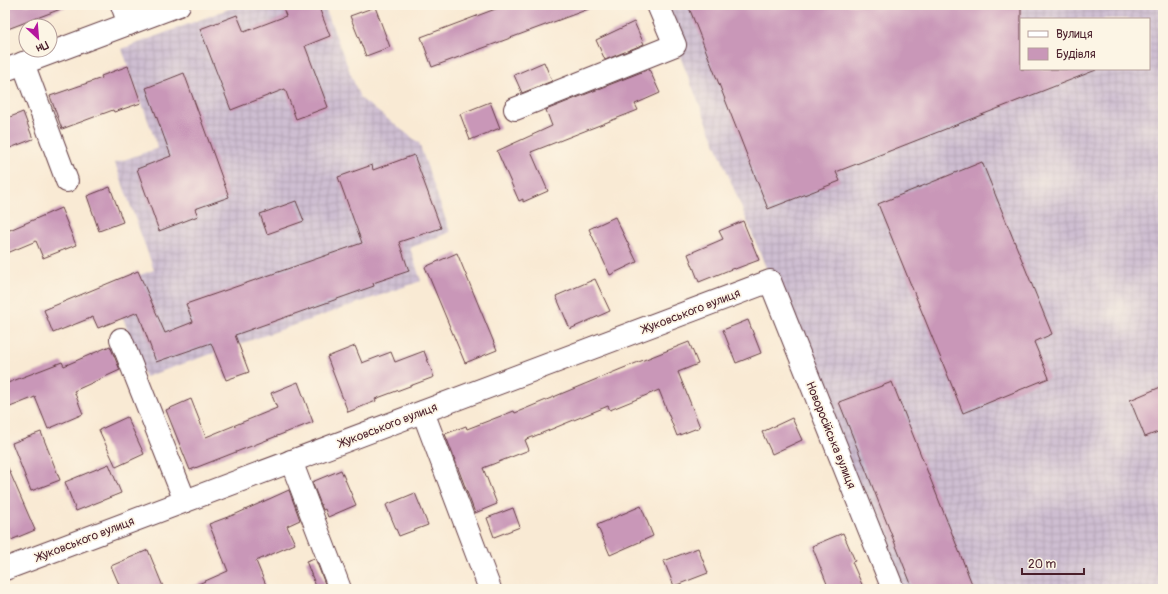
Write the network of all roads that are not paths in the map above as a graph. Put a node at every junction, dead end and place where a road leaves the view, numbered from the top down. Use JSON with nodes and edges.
{"nodes":[{"id":1,"x":179,"y":5,"type":"edge"},
{"id":2,"x":658,"y":5,"type":"edge"},
{"id":3,"x":125,"y":14,"type":"edge"},
{"id":4,"x":14,"y":66,"type":"edge"},
{"id":5,"x":515,"y":109,"type":"dead end"},
{"id":6,"x":67,"y":181,"type":"dead end"},
{"id":7,"x":770,"y":281,"type":"joint"},
{"id":8,"x":121,"y":339,"type":"dead end"},
{"id":9,"x":423,"y":412,"type":"junction"},
{"id":10,"x":291,"y":461,"type":"junction"},
{"id":11,"x":185,"y":501,"type":"junction"},
{"id":12,"x":5,"y":569,"type":"edge"},
{"id":13,"x":340,"y":589,"type":"edge"},
{"id":14,"x":490,"y":589,"type":"edge"},
{"id":15,"x":893,"y":589,"type":"edge"}],
"edges":[{"from":1,"to":3,"type":"street"},
{"from":2,"to":5,"type":"street"},
{"from":3,"to":4,"type":"street"},
{"from":4,"to":6,"type":"street"},
{"from":7,"to":9,"type":"street","name":"Жуковського вулиця"},
{"from":7,"to":15,"type":"street","name":"Новоросійська вулиця"},
{"from":8,"to":11,"type":"street"},
{"from":9,"to":10,"type":"street","name":"Жуковського вулиця"},
{"from":9,"to":14,"type":"street"},
{"from":10,"to":11,"type":"street","name":"Жуковського вулиця"},
{"from":10,"to":13,"type":"street"},
{"from":11,"to":12,"type":"street","name":"Жуковського вулиця"}]}
